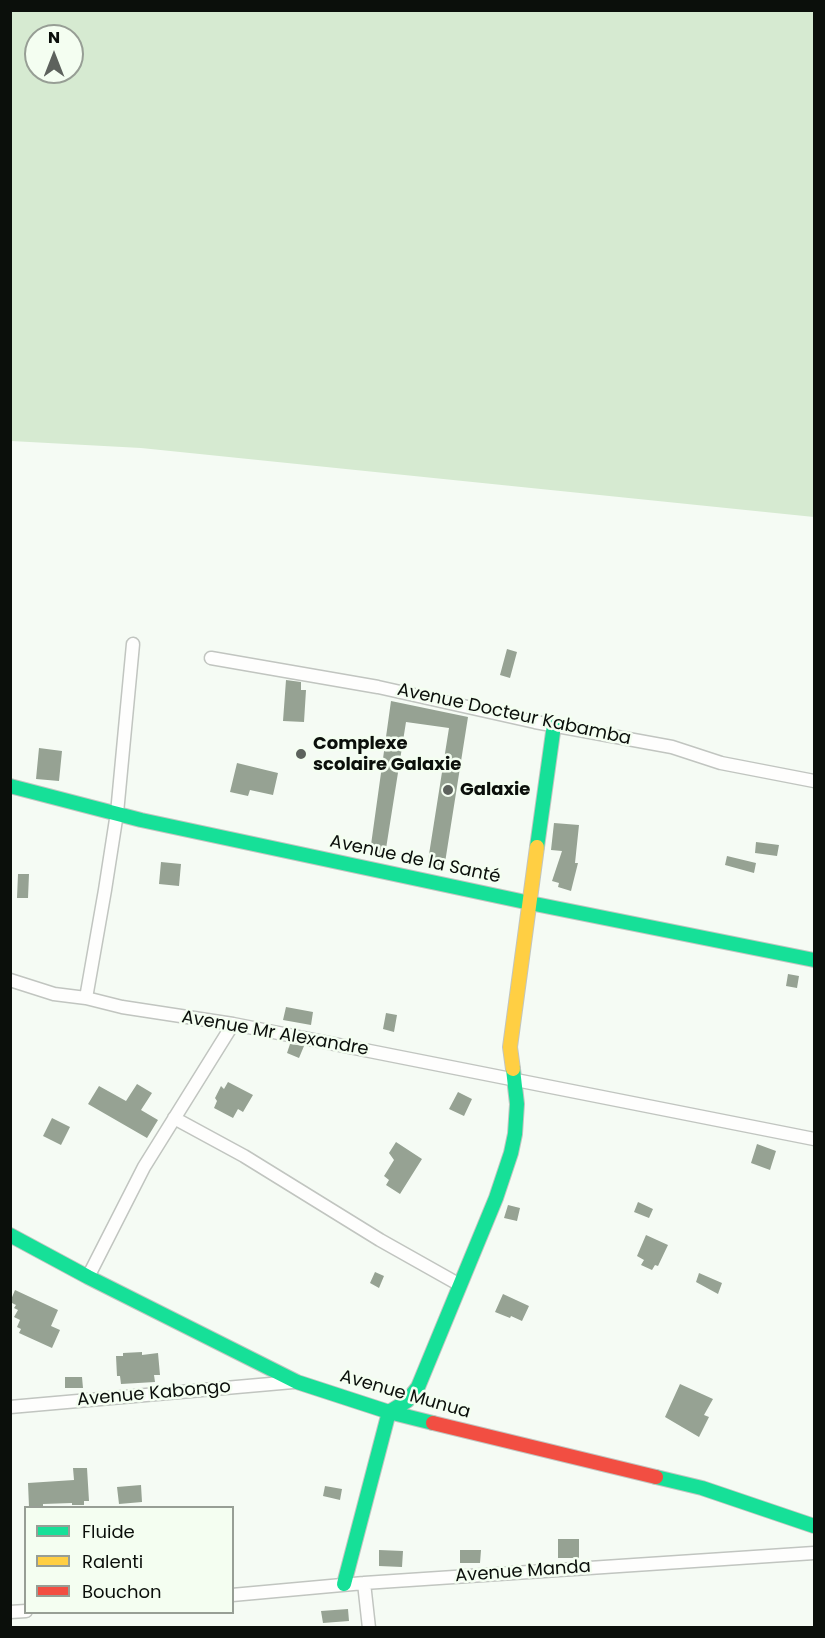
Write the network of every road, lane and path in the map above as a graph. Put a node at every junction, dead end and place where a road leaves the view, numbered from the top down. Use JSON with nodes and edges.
{"nodes":[{"id":1,"x":133,"y":644,"type":"dead end"},
{"id":2,"x":211,"y":658,"type":"dead end"},
{"id":3,"x":554,"y":725,"type":"junction"},
{"id":4,"x":814,"y":781,"type":"edge"},
{"id":5,"x":10,"y":786,"type":"edge"},
{"id":6,"x":117,"y":813,"type":"junction"},
{"id":7,"x":530,"y":903,"type":"junction"},
{"id":8,"x":814,"y":960,"type":"edge"},
{"id":9,"x":10,"y":980,"type":"edge"},
{"id":10,"x":86,"y":998,"type":"junction"},
{"id":11,"x":233,"y":1024,"type":"junction"},
{"id":12,"x":515,"y":1079,"type":"junction"},
{"id":13,"x":174,"y":1118,"type":"junction"},
{"id":14,"x":814,"y":1139,"type":"edge"},
{"id":15,"x":10,"y":1235,"type":"edge"},
{"id":16,"x":88,"y":1277,"type":"junction"},
{"id":17,"x":460,"y":1285,"type":"junction"},
{"id":18,"x":297,"y":1382,"type":"junction"},
{"id":19,"x":10,"y":1407,"type":"edge"},
{"id":20,"x":389,"y":1412,"type":"junction"},
{"id":21,"x":814,"y":1526,"type":"edge"},
{"id":22,"x":814,"y":1553,"type":"edge"},
{"id":23,"x":364,"y":1583,"type":"junction"},
{"id":24,"x":344,"y":1584,"type":"junction"},
{"id":25,"x":234,"y":1595,"type":"edge"},
{"id":26,"x":369,"y":1628,"type":"edge"}],
"edges":[{"from":1,"to":6,"type":"street"},
{"from":2,"to":3,"type":"street","name":"Avenue Docteur Kabamba"},
{"from":3,"to":4,"type":"street","name":"Avenue Docteur Kabamba"},
{"from":3,"to":7,"type":"street"},
{"from":5,"to":6,"type":"street","name":"Avenue de la Santé"},
{"from":6,"to":7,"type":"street","name":"Avenue de la Santé"},
{"from":6,"to":10,"type":"street"},
{"from":7,"to":8,"type":"street","name":"Avenue de la Santé"},
{"from":7,"to":12,"type":"street"},
{"from":9,"to":10,"type":"street","name":"Avenue Mr Alexandre"},
{"from":10,"to":11,"type":"street","name":"Avenue Mr Alexandre"},
{"from":11,"to":12,"type":"street","name":"Avenue Mr Alexandre"},
{"from":11,"to":13,"type":"street"},
{"from":12,"to":14,"type":"street","name":"Avenue Mr Alexandre"},
{"from":12,"to":17,"type":"street"},
{"from":13,"to":16,"type":"street"},
{"from":13,"to":17,"type":"street"},
{"from":15,"to":16,"type":"street","name":"Avenue Munua"},
{"from":16,"to":18,"type":"street","name":"Avenue Munua"},
{"from":17,"to":20,"type":"street"},
{"from":18,"to":19,"type":"street","name":"Avenue Kabongo"},
{"from":18,"to":20,"type":"street","name":"Avenue Munua"},
{"from":20,"to":21,"type":"street","name":"Avenue Munua"},
{"from":20,"to":24,"type":"street"},
{"from":22,"to":23,"type":"street","name":"Avenue Manda"},
{"from":23,"to":24,"type":"street","name":"Avenue Manda"},
{"from":23,"to":26,"type":"street"},
{"from":24,"to":25,"type":"street","name":"Avenue Manda"}]}
